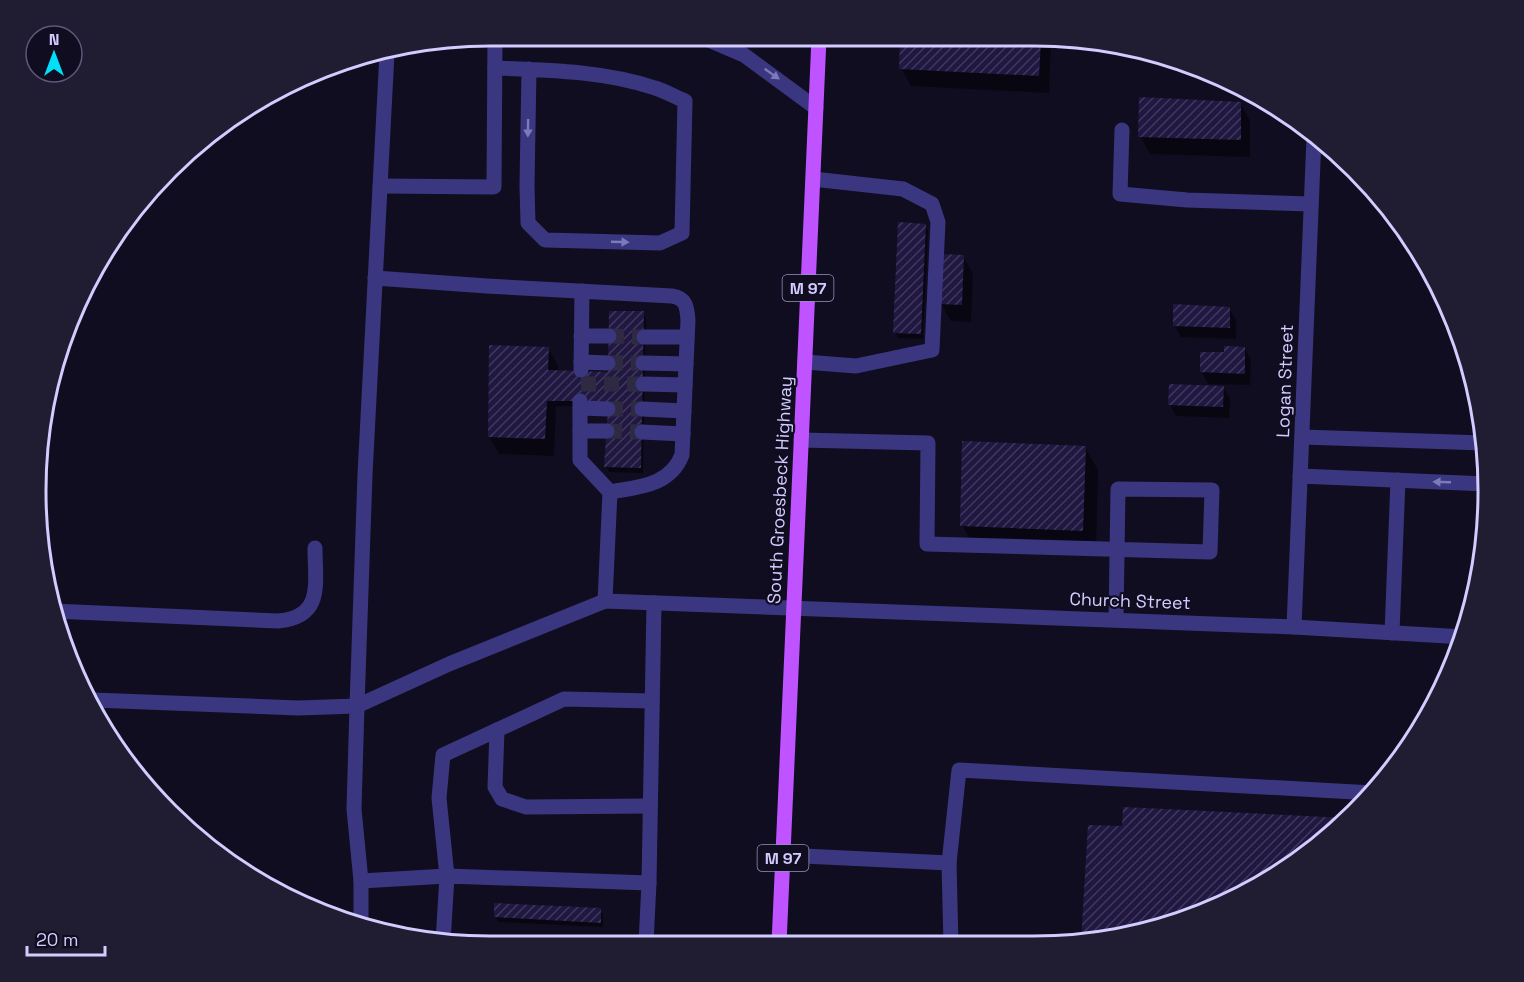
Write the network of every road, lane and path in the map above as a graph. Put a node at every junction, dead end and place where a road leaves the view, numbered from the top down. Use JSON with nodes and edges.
{"nodes":[{"id":1,"x":495,"y":46,"type":"edge"},
{"id":2,"x":723,"y":46,"type":"edge"},
{"id":3,"x":819,"y":46,"type":"edge"},
{"id":4,"x":387,"y":59,"type":"edge"},
{"id":5,"x":495,"y":68,"type":"junction"},
{"id":6,"x":529,"y":69,"type":"junction"},
{"id":7,"x":816,"y":108,"type":"junction"},
{"id":8,"x":1122,"y":130,"type":"dead end"},
{"id":9,"x":1314,"y":146,"type":"edge"},
{"id":10,"x":813,"y":179,"type":"junction"},
{"id":11,"x":380,"y":186,"type":"junction"},
{"id":12,"x":1311,"y":204,"type":"junction"},
{"id":13,"x":375,"y":278,"type":"junction"},
{"id":14,"x":582,"y":291,"type":"junction"},
{"id":15,"x":581,"y":336,"type":"junction"},
{"id":16,"x":609,"y":336,"type":"tunnel mouth"},
{"id":17,"x":644,"y":337,"type":"tunnel mouth"},
{"id":18,"x":687,"y":337,"type":"junction"},
{"id":19,"x":805,"y":362,"type":"junction"},
{"id":20,"x":608,"y":363,"type":"tunnel mouth"},
{"id":21,"x":644,"y":363,"type":"tunnel mouth"},
{"id":22,"x":686,"y":364,"type":"junction"},
{"id":23,"x":643,"y":384,"type":"tunnel mouth"},
{"id":24,"x":685,"y":385,"type":"junction"},
{"id":25,"x":608,"y":409,"type":"tunnel mouth"},
{"id":26,"x":642,"y":409,"type":"tunnel mouth"},
{"id":27,"x":684,"y":411,"type":"junction"},
{"id":28,"x":580,"y":431,"type":"junction"},
{"id":29,"x":607,"y":431,"type":"tunnel mouth"},
{"id":30,"x":642,"y":432,"type":"tunnel mouth"},
{"id":31,"x":683,"y":434,"type":"junction"},
{"id":32,"x":1302,"y":437,"type":"junction"},
{"id":33,"x":801,"y":440,"type":"junction"},
{"id":34,"x":1475,"y":443,"type":"edge"},
{"id":35,"x":1300,"y":476,"type":"junction"},
{"id":36,"x":1398,"y":480,"type":"junction"},
{"id":37,"x":1478,"y":484,"type":"edge"},
{"id":38,"x":610,"y":492,"type":"junction"},
{"id":39,"x":315,"y":548,"type":"dead end"},
{"id":40,"x":1116,"y":550,"type":"junction"},
{"id":41,"x":605,"y":601,"type":"junction"},
{"id":42,"x":654,"y":603,"type":"junction"},
{"id":43,"x":794,"y":609,"type":"junction"},
{"id":44,"x":64,"y":612,"type":"edge"},
{"id":45,"x":1116,"y":620,"type":"junction"},
{"id":46,"x":1294,"y":627,"type":"junction"},
{"id":47,"x":1392,"y":633,"type":"junction"},
{"id":48,"x":1453,"y":636,"type":"edge"},
{"id":49,"x":99,"y":700,"type":"edge"},
{"id":50,"x":652,"y":701,"type":"junction"},
{"id":51,"x":357,"y":706,"type":"junction"},
{"id":52,"x":497,"y":730,"type":"junction"},
{"id":53,"x":1359,"y":792,"type":"edge"},
{"id":54,"x":650,"y":807,"type":"junction"},
{"id":55,"x":783,"y":855,"type":"junction"},
{"id":56,"x":950,"y":863,"type":"junction"},
{"id":57,"x":447,"y":876,"type":"junction"},
{"id":58,"x":361,"y":881,"type":"junction"},
{"id":59,"x":649,"y":883,"type":"junction"},
{"id":60,"x":361,"y":916,"type":"edge"},
{"id":61,"x":444,"y":933,"type":"edge"},
{"id":62,"x":646,"y":936,"type":"edge"},
{"id":63,"x":779,"y":936,"type":"edge"},
{"id":64,"x":951,"y":936,"type":"edge"}],
"edges":[{"from":1,"to":5,"type":"street"},
{"from":2,"to":7,"type":"street","one_way":true},
{"from":3,"to":7,"type":"main road","name":"South Groesbeck Highway","number":"M 97"},
{"from":4,"to":11,"type":"street"},
{"from":5,"to":6,"type":"street"},
{"from":5,"to":11,"type":"street"},
{"from":6,"to":6,"type":"street","one_way":true},
{"from":7,"to":10,"type":"main road","name":"South Groesbeck Highway","number":"M 97"},
{"from":8,"to":12,"type":"street"},
{"from":9,"to":12,"type":"street","name":"Logan Street"},
{"from":10,"to":19,"type":"main road","name":"South Groesbeck Highway","number":"M 97"},
{"from":10,"to":19,"type":"street"},
{"from":11,"to":13,"type":"street"},
{"from":12,"to":32,"type":"street","name":"Logan Street"},
{"from":13,"to":14,"type":"street"},
{"from":13,"to":51,"type":"street"},
{"from":14,"to":15,"type":"street"},
{"from":14,"to":18,"type":"street"},
{"from":15,"to":16,"type":"street"},
{"from":15,"to":20,"type":"street"},
{"from":17,"to":18,"type":"street"},
{"from":18,"to":22,"type":"street"},
{"from":19,"to":33,"type":"main road","name":"South Groesbeck Highway","number":"M 97"},
{"from":21,"to":22,"type":"street"},
{"from":22,"to":24,"type":"street"},
{"from":23,"to":24,"type":"street"},
{"from":24,"to":27,"type":"street"},
{"from":25,"to":28,"type":"street"},
{"from":26,"to":27,"type":"street"},
{"from":27,"to":31,"type":"street"},
{"from":28,"to":29,"type":"street"},
{"from":28,"to":38,"type":"street"},
{"from":30,"to":31,"type":"street"},
{"from":31,"to":38,"type":"street"},
{"from":32,"to":34,"type":"street"},
{"from":32,"to":35,"type":"street","name":"Logan Street"},
{"from":33,"to":40,"type":"street"},
{"from":33,"to":43,"type":"main road","name":"South Groesbeck Highway","number":"M 97"},
{"from":35,"to":36,"type":"street"},
{"from":35,"to":46,"type":"street","name":"Logan Street"},
{"from":37,"to":36,"type":"street","one_way":true},
{"from":36,"to":47,"type":"street"},
{"from":38,"to":41,"type":"street"},
{"from":39,"to":44,"type":"street"},
{"from":40,"to":40,"type":"street"},
{"from":40,"to":45,"type":"street"},
{"from":41,"to":42,"type":"street","name":"Church Street"},
{"from":41,"to":51,"type":"street"},
{"from":42,"to":43,"type":"street","name":"Church Street"},
{"from":42,"to":50,"type":"street"},
{"from":43,"to":45,"type":"street","name":"Church Street"},
{"from":43,"to":55,"type":"main road","name":"South Groesbeck Highway","number":"M 97"},
{"from":45,"to":46,"type":"street","name":"Church Street"},
{"from":46,"to":47,"type":"street","name":"Church Street"},
{"from":47,"to":48,"type":"street","name":"Church Street"},
{"from":49,"to":51,"type":"street"},
{"from":50,"to":52,"type":"street"},
{"from":50,"to":54,"type":"street"},
{"from":51,"to":58,"type":"street"},
{"from":52,"to":54,"type":"street"},
{"from":52,"to":57,"type":"street"},
{"from":53,"to":56,"type":"street"},
{"from":54,"to":59,"type":"street"},
{"from":55,"to":56,"type":"street"},
{"from":55,"to":63,"type":"main road","name":"South Groesbeck Highway","number":"M 97"},
{"from":56,"to":64,"type":"street"},
{"from":57,"to":58,"type":"street"},
{"from":57,"to":59,"type":"street"},
{"from":57,"to":61,"type":"street"},
{"from":58,"to":60,"type":"street"},
{"from":59,"to":62,"type":"street"}]}
